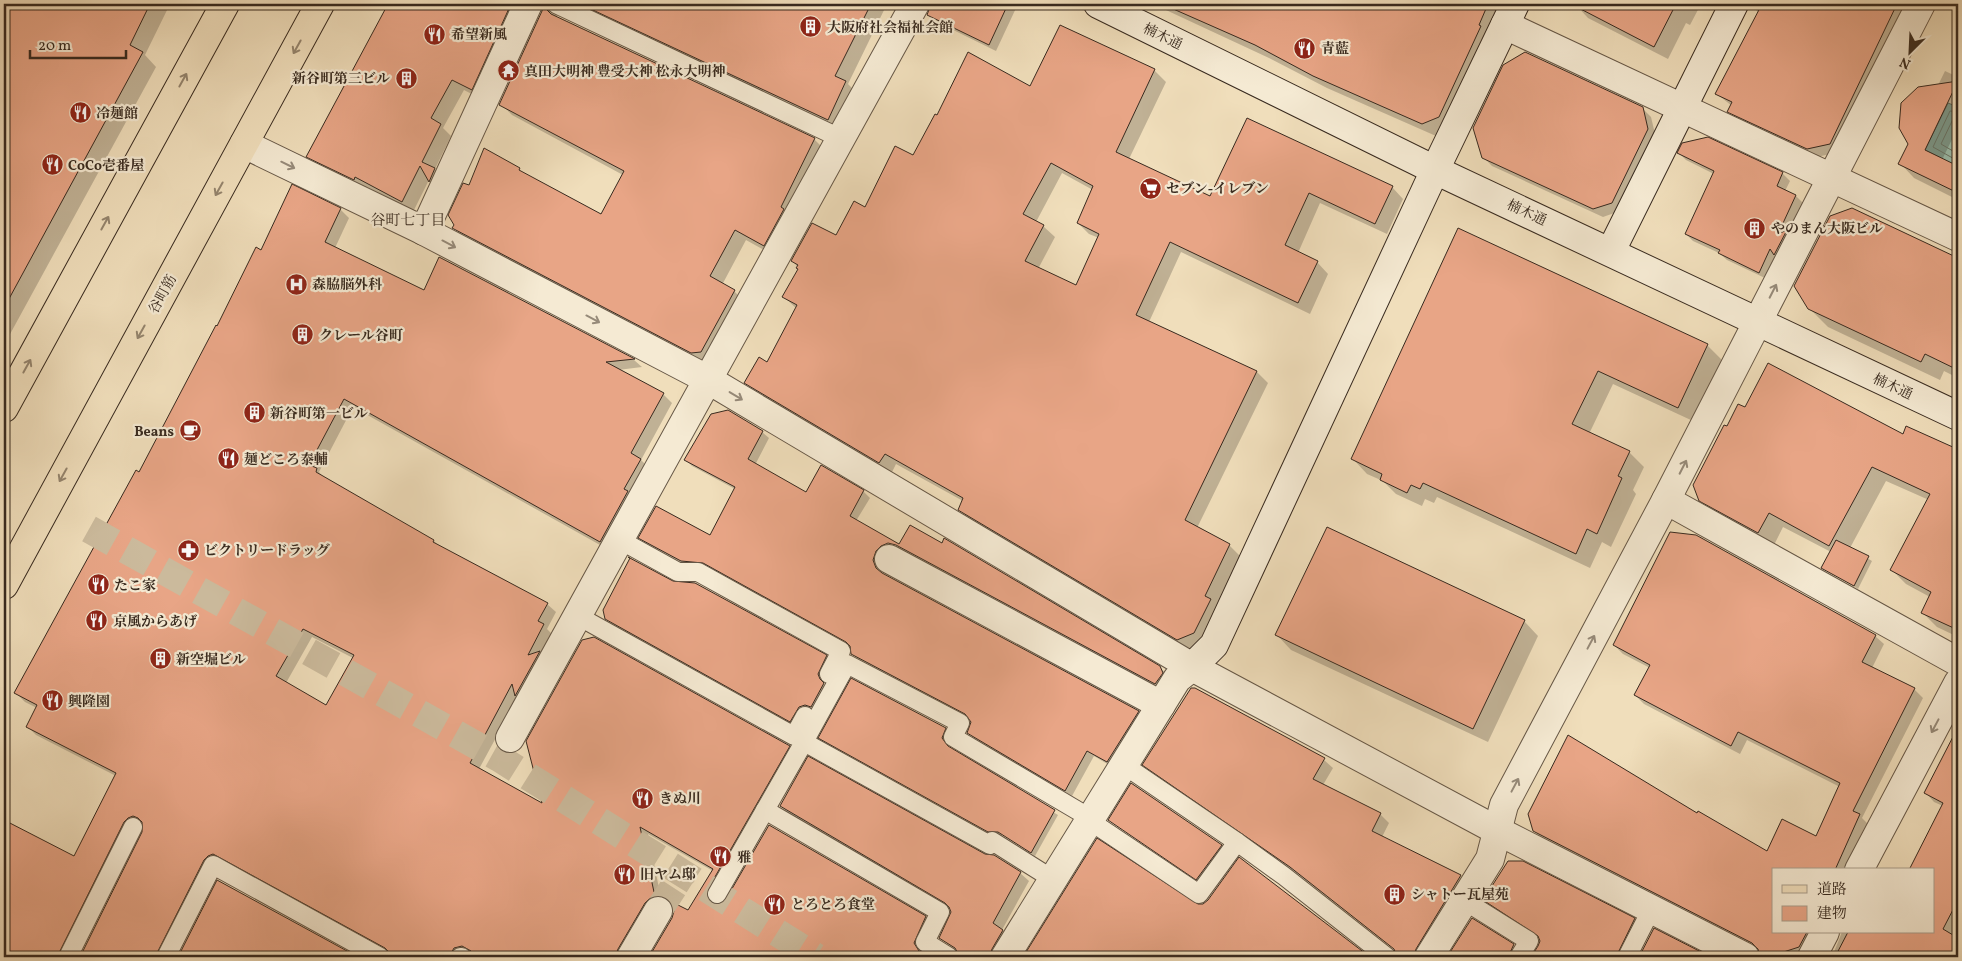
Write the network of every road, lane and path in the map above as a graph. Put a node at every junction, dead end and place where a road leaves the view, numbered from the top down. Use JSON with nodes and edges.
{"nodes":[{"id":1,"x":225,"y":4,"type":"edge"},
{"id":2,"x":320,"y":4,"type":"edge"},
{"id":3,"x":528,"y":4,"type":"edge"},
{"id":4,"x":556,"y":4,"type":"edge"},
{"id":5,"x":915,"y":4,"type":"edge"},
{"id":6,"x":1098,"y":4,"type":"edge"},
{"id":7,"x":1734,"y":4,"type":"edge"},
{"id":8,"x":1921,"y":4,"type":"edge"},
{"id":9,"x":1510,"y":14,"type":"edge"},
{"id":10,"x":1681,"y":108,"type":"junction"},
{"id":11,"x":840,"y":138,"type":"junction"},
{"id":12,"x":244,"y":144,"type":"junction"},
{"id":13,"x":1435,"y":170,"type":"junction"},
{"id":14,"x":1831,"y":178,"type":"junction"},
{"id":15,"x":424,"y":231,"type":"junction"},
{"id":16,"x":1958,"y":238,"type":"edge"},
{"id":17,"x":1611,"y":252,"type":"junction"},
{"id":18,"x":1758,"y":321,"type":"junction"},
{"id":19,"x":707,"y":379,"type":"junction"},
{"id":20,"x":4,"y":408,"type":"edge"},
{"id":21,"x":1958,"y":416,"type":"edge"},
{"id":22,"x":1666,"y":500,"type":"junction"},
{"id":23,"x":620,"y":540,"type":"junction"},
{"id":24,"x":889,"y":559,"type":"dead end"},
{"id":25,"x":4,"y":585,"type":"edge"},
{"id":26,"x":578,"y":616,"type":"junction"},
{"id":27,"x":1958,"y":662,"type":"edge"},
{"id":28,"x":1192,"y":667,"type":"junction"},
{"id":29,"x":1958,"y":683,"type":"edge"},
{"id":30,"x":1161,"y":705,"type":"junction"},
{"id":31,"x":510,"y":738,"type":"dead end"},
{"id":32,"x":804,"y":742,"type":"junction"},
{"id":33,"x":1124,"y":765,"type":"junction"},
{"id":34,"x":765,"y":810,"type":"junction"},
{"id":35,"x":1090,"y":821,"type":"junction"},
{"id":36,"x":133,"y":827,"type":"dead end"},
{"id":37,"x":1498,"y":831,"type":"junction"},
{"id":38,"x":1237,"y":842,"type":"junction"},
{"id":39,"x":1860,"y":868,"type":"edge"},
{"id":40,"x":1054,"y":880,"type":"junction"},
{"id":41,"x":717,"y":894,"type":"dead end"},
{"id":42,"x":1465,"y":901,"type":"junction"},
{"id":43,"x":1651,"y":910,"type":"junction"},
{"id":44,"x":658,"y":911,"type":"tunnel mouth"},
{"id":45,"x":1824,"y":934,"type":"edge"},
{"id":46,"x":68,"y":957,"type":"edge"},
{"id":47,"x":166,"y":957,"type":"edge"},
{"id":48,"x":380,"y":957,"type":"edge"},
{"id":49,"x":631,"y":957,"type":"edge"},
{"id":50,"x":949,"y":957,"type":"edge"},
{"id":51,"x":1005,"y":957,"type":"edge"},
{"id":52,"x":1387,"y":957,"type":"edge"},
{"id":53,"x":1429,"y":957,"type":"edge"},
{"id":54,"x":1519,"y":957,"type":"edge"},
{"id":55,"x":1627,"y":957,"type":"edge"},
{"id":56,"x":1745,"y":957,"type":"edge"},
{"id":57,"x":1812,"y":957,"type":"edge"}],
"edges":[{"from":20,"to":1,"type":"main road","one_way":true},
{"from":2,"to":12,"type":"main road","name":"谷町筋","one_way":true},
{"from":3,"to":15,"type":"street"},
{"from":4,"to":11,"type":"lane"},
{"from":5,"to":11,"type":"street"},
{"from":6,"to":13,"type":"street","name":"楠木通"},
{"from":7,"to":10,"type":"street"},
{"from":8,"to":14,"type":"street"},
{"from":9,"to":10,"type":"street"},
{"from":9,"to":13,"type":"street"},
{"from":10,"to":14,"type":"street"},
{"from":10,"to":17,"type":"street"},
{"from":11,"to":19,"type":"street"},
{"from":12,"to":15,"type":"street","one_way":true},
{"from":12,"to":25,"type":"main road","name":"谷町筋","one_way":true},
{"from":13,"to":17,"type":"street","name":"楠木通"},
{"from":13,"to":28,"type":"street"},
{"from":14,"to":16,"type":"street"},
{"from":18,"to":14,"type":"street","one_way":true},
{"from":15,"to":19,"type":"street","one_way":true},
{"from":17,"to":18,"type":"street","name":"楠木通"},
{"from":18,"to":21,"type":"street","name":"楠木通"},
{"from":22,"to":18,"type":"street","one_way":true},
{"from":19,"to":23,"type":"street"},
{"from":19,"to":28,"type":"street","one_way":true},
{"from":22,"to":27,"type":"street"},
{"from":37,"to":22,"type":"street","one_way":true},
{"from":23,"to":26,"type":"street"},
{"from":23,"to":26,"type":"lane"},
{"from":24,"to":30,"type":"street"},
{"from":26,"to":31,"type":"street"},
{"from":28,"to":30,"type":"street"},
{"from":28,"to":37,"type":"street"},
{"from":29,"to":39,"type":"street","one_way":true},
{"from":30,"to":33,"type":"street"},
{"from":32,"to":34,"type":"lane"},
{"from":32,"to":35,"type":"lane"},
{"from":32,"to":40,"type":"lane"},
{"from":33,"to":35,"type":"street"},
{"from":33,"to":38,"type":"lane"},
{"from":34,"to":41,"type":"lane"},
{"from":34,"to":50,"type":"lane"},
{"from":35,"to":38,"type":"lane"},
{"from":35,"to":40,"type":"street"},
{"from":36,"to":46,"type":"lane"},
{"from":37,"to":42,"type":"street"},
{"from":37,"to":43,"type":"street"},
{"from":38,"to":52,"type":"lane"},
{"from":40,"to":51,"type":"street"},
{"from":42,"to":53,"type":"street"},
{"from":42,"to":54,"type":"lane"},
{"from":43,"to":55,"type":"lane"},
{"from":43,"to":56,"type":"street"},
{"from":44,"to":49,"type":"street"},
{"from":45,"to":57,"type":"street"},
{"from":47,"to":48,"type":"lane"}]}
